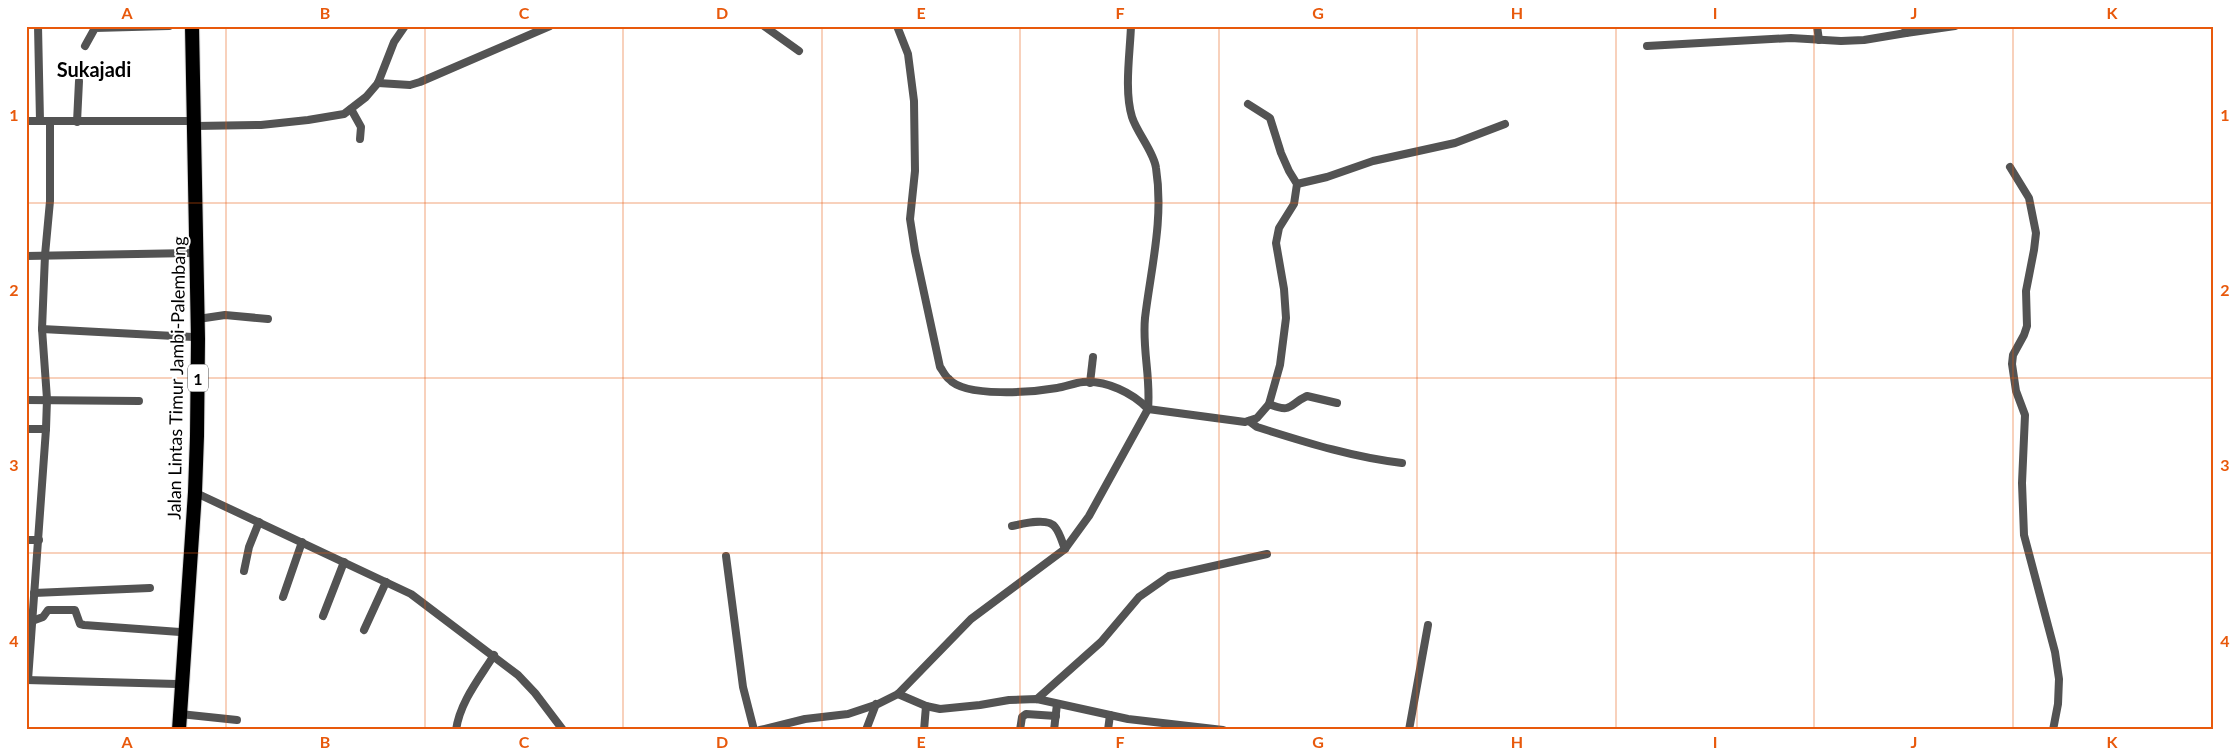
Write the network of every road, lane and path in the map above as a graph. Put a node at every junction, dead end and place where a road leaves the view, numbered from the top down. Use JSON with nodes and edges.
{"nodes":[{"id":1,"x":38,"y":26,"type":"edge"},
{"id":2,"x":169,"y":26,"type":"edge"},
{"id":3,"x":186,"y":26,"type":"edge"},
{"id":4,"x":192,"y":26,"type":"edge"},
{"id":5,"x":405,"y":26,"type":"edge"},
{"id":6,"x":550,"y":26,"type":"edge"},
{"id":7,"x":764,"y":26,"type":"edge"},
{"id":8,"x":897,"y":26,"type":"edge"},
{"id":9,"x":1131,"y":26,"type":"edge"},
{"id":10,"x":1818,"y":26,"type":"edge"},
{"id":11,"x":1955,"y":26,"type":"edge"},
{"id":12,"x":1905,"y":29,"type":"edge"},
{"id":13,"x":1819,"y":40,"type":"junction"},
{"id":14,"x":85,"y":46,"type":"dead end"},
{"id":15,"x":1647,"y":46,"type":"dead end"},
{"id":16,"x":799,"y":51,"type":"dead end"},
{"id":17,"x":79,"y":81,"type":"dead end"},
{"id":18,"x":381,"y":84,"type":"junction"},
{"id":19,"x":1248,"y":104,"type":"dead end"},
{"id":20,"x":351,"y":109,"type":"junction"},
{"id":21,"x":26,"y":121,"type":"edge"},
{"id":22,"x":40,"y":121,"type":"junction"},
{"id":23,"x":50,"y":122,"type":"junction"},
{"id":24,"x":77,"y":122,"type":"junction"},
{"id":25,"x":193,"y":123,"type":"junction"},
{"id":26,"x":1505,"y":124,"type":"dead end"},
{"id":27,"x":360,"y":139,"type":"dead end"},
{"id":28,"x":2010,"y":167,"type":"dead end"},
{"id":29,"x":1297,"y":184,"type":"junction"},
{"id":30,"x":192,"y":253,"type":"junction"},
{"id":31,"x":45,"y":255,"type":"junction"},
{"id":32,"x":26,"y":256,"type":"edge"},
{"id":33,"x":268,"y":318,"type":"dead end"},
{"id":34,"x":198,"y":319,"type":"junction"},
{"id":35,"x":42,"y":329,"type":"junction"},
{"id":36,"x":193,"y":337,"type":"junction"},
{"id":37,"x":1093,"y":357,"type":"dead end"},
{"id":38,"x":1090,"y":383,"type":"junction"},
{"id":39,"x":47,"y":399,"type":"junction"},
{"id":40,"x":26,"y":400,"type":"edge"},
{"id":41,"x":139,"y":402,"type":"dead end"},
{"id":42,"x":1337,"y":403,"type":"dead end"},
{"id":43,"x":1269,"y":404,"type":"junction"},
{"id":44,"x":1148,"y":409,"type":"junction"},
{"id":45,"x":1249,"y":421,"type":"junction"},
{"id":46,"x":26,"y":429,"type":"edge"},
{"id":47,"x":46,"y":430,"type":"junction"},
{"id":48,"x":1402,"y":463,"type":"dead end"},
{"id":49,"x":193,"y":491,"type":"junction"},
{"id":50,"x":260,"y":522,"type":"junction"},
{"id":51,"x":1012,"y":526,"type":"dead end"},
{"id":52,"x":26,"y":540,"type":"edge"},
{"id":53,"x":39,"y":540,"type":"junction"},
{"id":54,"x":302,"y":542,"type":"junction"},
{"id":55,"x":1065,"y":548,"type":"junction"},
{"id":56,"x":1267,"y":554,"type":"dead end"},
{"id":57,"x":726,"y":556,"type":"dead end"},
{"id":58,"x":344,"y":562,"type":"junction"},
{"id":59,"x":244,"y":571,"type":"dead end"},
{"id":60,"x":386,"y":582,"type":"junction"},
{"id":61,"x":150,"y":588,"type":"dead end"},
{"id":62,"x":34,"y":593,"type":"junction"},
{"id":63,"x":283,"y":597,"type":"dead end"},
{"id":64,"x":323,"y":616,"type":"dead end"},
{"id":65,"x":32,"y":621,"type":"junction"},
{"id":66,"x":1428,"y":625,"type":"dead end"},
{"id":67,"x":364,"y":630,"type":"dead end"},
{"id":68,"x":180,"y":632,"type":"junction"},
{"id":69,"x":494,"y":655,"type":"junction"},
{"id":70,"x":27,"y":680,"type":"edge"},
{"id":71,"x":177,"y":684,"type":"junction"},
{"id":72,"x":898,"y":694,"type":"junction"},
{"id":73,"x":1037,"y":699,"type":"junction"},
{"id":74,"x":876,"y":704,"type":"junction"},
{"id":75,"x":1058,"y":704,"type":"junction"},
{"id":76,"x":926,"y":706,"type":"junction"},
{"id":77,"x":180,"y":714,"type":"junction"},
{"id":78,"x":1110,"y":715,"type":"junction"},
{"id":79,"x":1056,"y":716,"type":"junction"},
{"id":80,"x":237,"y":720,"type":"dead end"},
{"id":81,"x":1156,"y":726,"type":"edge"},
{"id":82,"x":1187,"y":728,"type":"edge"},
{"id":83,"x":174,"y":730,"type":"edge"},
{"id":84,"x":179,"y":730,"type":"edge"},
{"id":85,"x":456,"y":730,"type":"edge"},
{"id":86,"x":564,"y":730,"type":"edge"},
{"id":87,"x":754,"y":730,"type":"edge"},
{"id":88,"x":760,"y":730,"type":"edge"},
{"id":89,"x":866,"y":730,"type":"edge"},
{"id":90,"x":924,"y":730,"type":"edge"},
{"id":91,"x":1020,"y":730,"type":"edge"},
{"id":92,"x":1054,"y":730,"type":"edge"},
{"id":93,"x":1108,"y":730,"type":"edge"},
{"id":94,"x":1223,"y":730,"type":"edge"},
{"id":95,"x":1409,"y":730,"type":"edge"},
{"id":96,"x":2053,"y":730,"type":"edge"}],
"edges":[{"from":1,"to":22,"type":"street"},
{"from":2,"to":14,"type":"street"},
{"from":3,"to":25,"type":"highway","name":"Jalan Lintas Timur Jambi-Palembang","number":"1"},
{"from":4,"to":25,"type":"highway","name":"Jalan Lintas Timur Jambi-Palembang","number":"1"},
{"from":5,"to":18,"type":"street"},
{"from":6,"to":18,"type":"street"},
{"from":7,"to":16,"type":"street"},
{"from":8,"to":38,"type":"street"},
{"from":9,"to":44,"type":"street"},
{"from":10,"to":13,"type":"street"},
{"from":11,"to":12,"type":"street"},
{"from":12,"to":13,"type":"street"},
{"from":13,"to":15,"type":"street"},
{"from":17,"to":24,"type":"street"},
{"from":18,"to":20,"type":"street"},
{"from":19,"to":29,"type":"street"},
{"from":20,"to":25,"type":"street"},
{"from":20,"to":27,"type":"street"},
{"from":21,"to":22,"type":"street"},
{"from":22,"to":23,"type":"street"},
{"from":23,"to":24,"type":"street"},
{"from":23,"to":31,"type":"street"},
{"from":24,"to":25,"type":"street"},
{"from":25,"to":30,"type":"highway","name":"Jalan Lintas Timur Jambi-Palembang","number":"1"},
{"from":25,"to":34,"type":"highway","name":"Jalan Lintas Timur Jambi-Palembang","number":"1"},
{"from":26,"to":29,"type":"street"},
{"from":28,"to":96,"type":"street"},
{"from":29,"to":43,"type":"street"},
{"from":30,"to":31,"type":"street"},
{"from":30,"to":36,"type":"highway","name":"Jalan Lintas Timur Jambi-Palembang","number":"1"},
{"from":31,"to":32,"type":"street"},
{"from":31,"to":35,"type":"street"},
{"from":33,"to":34,"type":"street"},
{"from":34,"to":49,"type":"highway","name":"Jalan Lintas Timur Jambi-Palembang","number":"1"},
{"from":35,"to":36,"type":"street"},
{"from":35,"to":39,"type":"street"},
{"from":36,"to":49,"type":"highway","name":"Jalan Lintas Timur Jambi-Palembang","number":"1"},
{"from":37,"to":38,"type":"street"},
{"from":38,"to":44,"type":"street"},
{"from":39,"to":40,"type":"street"},
{"from":39,"to":41,"type":"street"},
{"from":39,"to":47,"type":"street"},
{"from":42,"to":43,"type":"street"},
{"from":43,"to":45,"type":"street"},
{"from":44,"to":45,"type":"street"},
{"from":44,"to":55,"type":"street"},
{"from":45,"to":48,"type":"street"},
{"from":46,"to":47,"type":"street"},
{"from":47,"to":53,"type":"street"},
{"from":49,"to":50,"type":"street"},
{"from":49,"to":68,"type":"highway","name":"Jalan Lintas Timur Jambi-Palembang","number":"1"},
{"from":49,"to":77,"type":"highway","name":"Jalan Lintas Timur Jambi-Palembang","number":"1"},
{"from":50,"to":54,"type":"street"},
{"from":50,"to":59,"type":"street"},
{"from":51,"to":55,"type":"street"},
{"from":52,"to":53,"type":"street"},
{"from":53,"to":62,"type":"street"},
{"from":54,"to":58,"type":"street"},
{"from":54,"to":63,"type":"street"},
{"from":55,"to":72,"type":"street"},
{"from":56,"to":73,"type":"street"},
{"from":57,"to":87,"type":"street"},
{"from":58,"to":60,"type":"street"},
{"from":58,"to":64,"type":"street"},
{"from":60,"to":67,"type":"street"},
{"from":60,"to":69,"type":"street"},
{"from":61,"to":62,"type":"street"},
{"from":62,"to":65,"type":"street"},
{"from":65,"to":68,"type":"street"},
{"from":65,"to":70,"type":"street"},
{"from":66,"to":95,"type":"street"},
{"from":68,"to":71,"type":"highway","name":"Jalan Lintas Timur Jambi-Palembang","number":"1"},
{"from":69,"to":85,"type":"street"},
{"from":69,"to":86,"type":"street"},
{"from":70,"to":71,"type":"street"},
{"from":71,"to":83,"type":"highway","name":"Jalan Lintas Timur Jambi-Palembang","number":"1"},
{"from":72,"to":74,"type":"street"},
{"from":72,"to":76,"type":"street"},
{"from":73,"to":75,"type":"street"},
{"from":73,"to":76,"type":"street"},
{"from":74,"to":88,"type":"street"},
{"from":74,"to":89,"type":"street"},
{"from":75,"to":78,"type":"street"},
{"from":75,"to":79,"type":"street"},
{"from":76,"to":90,"type":"street"},
{"from":77,"to":80,"type":"street"},
{"from":77,"to":84,"type":"highway","name":"Jalan Lintas Timur Jambi-Palembang","number":"1"},
{"from":78,"to":81,"type":"street"},
{"from":78,"to":93,"type":"street"},
{"from":79,"to":91,"type":"street"},
{"from":79,"to":92,"type":"street"},
{"from":81,"to":82,"type":"street"},
{"from":82,"to":94,"type":"street"}]}
